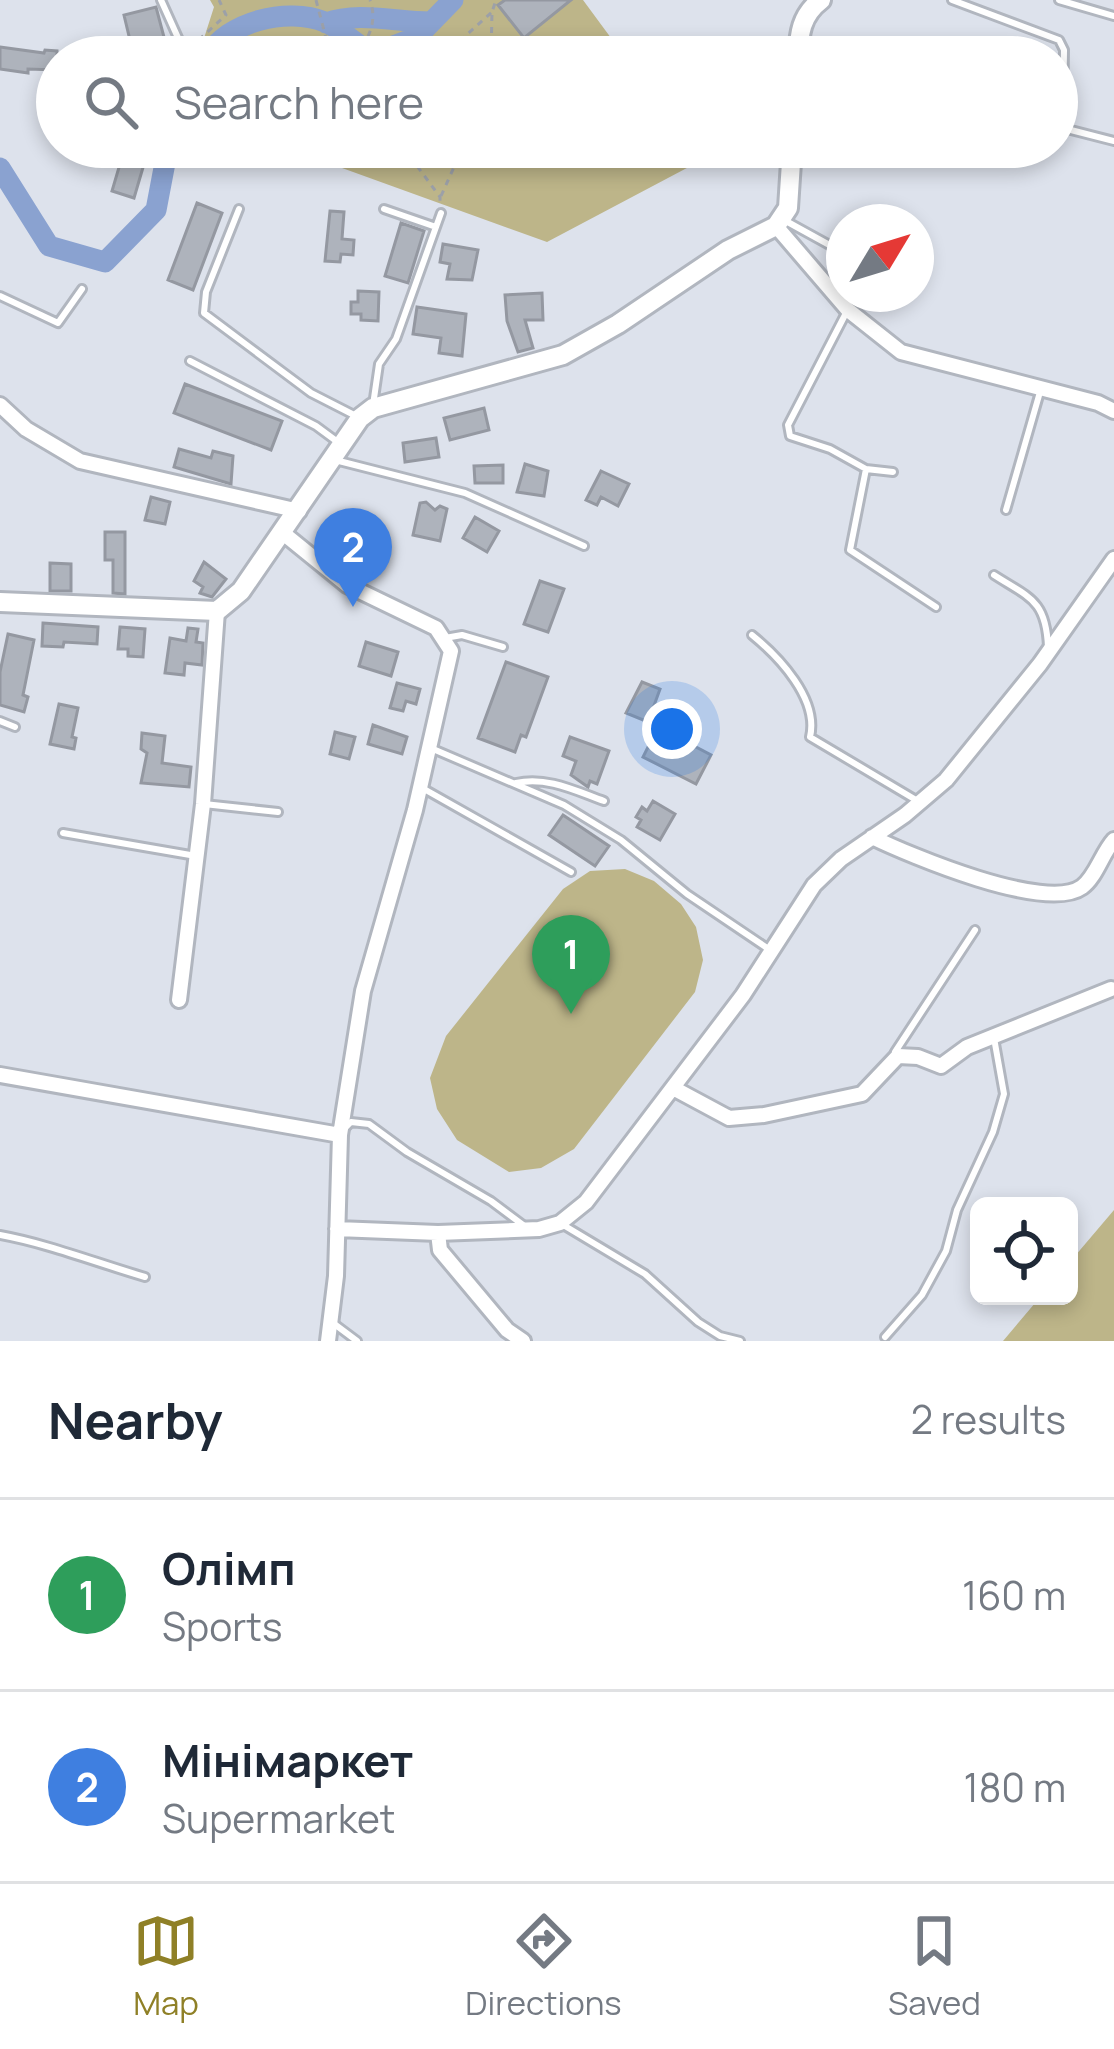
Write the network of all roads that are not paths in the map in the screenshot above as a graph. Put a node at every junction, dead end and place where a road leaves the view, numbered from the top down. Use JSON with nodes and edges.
{"nodes":[{"id":1,"x":161,"y":0,"type":"edge"},
{"id":2,"x":820,"y":0,"type":"edge"},
{"id":3,"x":952,"y":0,"type":"edge"},
{"id":4,"x":1059,"y":0,"type":"edge"},
{"id":5,"x":1114,"y":16,"type":"edge"},
{"id":6,"x":177,"y":36,"type":"edge"},
{"id":7,"x":799,"y":36,"type":"edge"},
{"id":8,"x":1048,"y":36,"type":"edge"},
{"id":9,"x":1078,"y":132,"type":"edge"},
{"id":10,"x":1114,"y":141,"type":"edge"},
{"id":11,"x":791,"y":168,"type":"edge"},
{"id":12,"x":239,"y":209,"type":"dead end"},
{"id":13,"x":384,"y":209,"type":"dead end"},
{"id":14,"x":441,"y":213,"type":"road end"},
{"id":15,"x":778,"y":222,"type":"junction"},
{"id":16,"x":436,"y":227,"type":"junction"},
{"id":17,"x":826,"y":245,"type":"edge"},
{"id":18,"x":826,"y":282,"type":"edge"},
{"id":19,"x":82,"y":289,"type":"dead end"},
{"id":20,"x":0,"y":296,"type":"edge"},
{"id":21,"x":847,"y":312,"type":"edge"},
{"id":22,"x":851,"y":312,"type":"edge"},
{"id":23,"x":190,"y":361,"type":"dead end"},
{"id":24,"x":1041,"y":389,"type":"junction"},
{"id":25,"x":0,"y":405,"type":"edge"},
{"id":26,"x":1114,"y":412,"type":"edge"},
{"id":27,"x":367,"y":413,"type":"junction"},
{"id":28,"x":336,"y":452,"type":"junction"},
{"id":29,"x":866,"y":469,"type":"junction"},
{"id":30,"x":893,"y":472,"type":"dead end"},
{"id":31,"x":1006,"y":510,"type":"dead end"},
{"id":32,"x":298,"y":511,"type":"junction"},
{"id":33,"x":283,"y":533,"type":"junction"},
{"id":34,"x":584,"y":546,"type":"dead end"},
{"id":35,"x":1114,"y":560,"type":"edge"},
{"id":36,"x":994,"y":575,"type":"dead end"},
{"id":37,"x":0,"y":602,"type":"edge"},
{"id":38,"x":935,"y":607,"type":"dead end"},
{"id":39,"x":218,"y":610,"type":"junction"},
{"id":40,"x":752,"y":634,"type":"dead end"},
{"id":41,"x":445,"y":638,"type":"junction"},
{"id":42,"x":503,"y":646,"type":"dead end"},
{"id":43,"x":1048,"y":652,"type":"junction"},
{"id":44,"x":0,"y":721,"type":"edge"},
{"id":45,"x":15,"y":727,"type":"dead end"},
{"id":46,"x":430,"y":747,"type":"junction"},
{"id":47,"x":516,"y":783,"type":"junction"},
{"id":48,"x":421,"y":787,"type":"junction"},
{"id":49,"x":604,"y":801,"type":"dead end"},
{"id":50,"x":920,"y":802,"type":"junction"},
{"id":51,"x":203,"y":804,"type":"junction"},
{"id":52,"x":278,"y":812,"type":"dead end"},
{"id":53,"x":63,"y":833,"type":"dead end"},
{"id":54,"x":872,"y":837,"type":"junction"},
{"id":55,"x":1114,"y":840,"type":"edge"},
{"id":56,"x":196,"y":856,"type":"junction"},
{"id":57,"x":571,"y":872,"type":"dead end"},
{"id":58,"x":975,"y":930,"type":"dead end"},
{"id":59,"x":770,"y":950,"type":"junction"},
{"id":60,"x":1111,"y":989,"type":"edge"},
{"id":61,"x":178,"y":1000,"type":"dead end"},
{"id":62,"x":994,"y":1038,"type":"junction"},
{"id":63,"x":892,"y":1061,"type":"junction"},
{"id":64,"x":0,"y":1076,"type":"edge"},
{"id":65,"x":674,"y":1089,"type":"junction"},
{"id":66,"x":340,"y":1135,"type":"junction"},
{"id":67,"x":560,"y":1223,"type":"junction"},
{"id":68,"x":529,"y":1228,"type":"junction"},
{"id":69,"x":337,"y":1229,"type":"junction"},
{"id":70,"x":438,"y":1233,"type":"junction"},
{"id":71,"x":0,"y":1235,"type":"edge"},
{"id":72,"x":145,"y":1277,"type":"dead end"},
{"id":73,"x":330,"y":1321,"type":"junction"},
{"id":74,"x":885,"y":1337,"type":"dead end"},
{"id":75,"x":328,"y":1341,"type":"edge"},
{"id":76,"x":357,"y":1341,"type":"edge"},
{"id":77,"x":523,"y":1341,"type":"edge"},
{"id":78,"x":740,"y":1341,"type":"edge"}],
"edges":[{"from":1,"to":6,"type":"lane"},
{"from":2,"to":7,"type":"street"},
{"from":3,"to":8,"type":"lane"},
{"from":4,"to":5,"type":"lane"},
{"from":9,"to":10,"type":"lane"},
{"from":11,"to":15,"type":"street"},
{"from":12,"to":27,"type":"lane"},
{"from":13,"to":16,"type":"lane"},
{"from":14,"to":16,"type":"lane"},
{"from":15,"to":17,"type":"lane"},
{"from":15,"to":18,"type":"street"},
{"from":15,"to":27,"type":"street"},
{"from":16,"to":27,"type":"lane"},
{"from":19,"to":20,"type":"lane"},
{"from":21,"to":29,"type":"lane"},
{"from":22,"to":24,"type":"street"},
{"from":23,"to":28,"type":"lane"},
{"from":24,"to":26,"type":"street"},
{"from":24,"to":31,"type":"lane"},
{"from":25,"to":32,"type":"street"},
{"from":27,"to":28,"type":"street"},
{"from":28,"to":32,"type":"street"},
{"from":28,"to":34,"type":"lane"},
{"from":29,"to":30,"type":"lane"},
{"from":29,"to":38,"type":"lane"},
{"from":32,"to":33,"type":"street"},
{"from":33,"to":39,"type":"street"},
{"from":33,"to":41,"type":"street"},
{"from":35,"to":43,"type":"street"},
{"from":36,"to":43,"type":"lane"},
{"from":37,"to":39,"type":"street"},
{"from":39,"to":51,"type":"street"},
{"from":40,"to":50,"type":"lane"},
{"from":41,"to":42,"type":"lane"},
{"from":41,"to":46,"type":"street"},
{"from":43,"to":50,"type":"street"},
{"from":44,"to":45,"type":"lane"},
{"from":46,"to":47,"type":"lane"},
{"from":46,"to":48,"type":"street"},
{"from":47,"to":49,"type":"lane"},
{"from":47,"to":59,"type":"lane"},
{"from":48,"to":57,"type":"lane"},
{"from":48,"to":66,"type":"street"},
{"from":50,"to":54,"type":"street"},
{"from":51,"to":52,"type":"lane"},
{"from":51,"to":56,"type":"street"},
{"from":53,"to":56,"type":"lane"},
{"from":54,"to":55,"type":"street"},
{"from":54,"to":59,"type":"street"},
{"from":56,"to":61,"type":"street"},
{"from":58,"to":63,"type":"lane"},
{"from":59,"to":65,"type":"street"},
{"from":60,"to":62,"type":"street"},
{"from":62,"to":63,"type":"street"},
{"from":62,"to":74,"type":"lane"},
{"from":63,"to":65,"type":"street"},
{"from":64,"to":66,"type":"street"},
{"from":65,"to":67,"type":"street"},
{"from":66,"to":68,"type":"lane"},
{"from":66,"to":69,"type":"street"},
{"from":67,"to":68,"type":"street"},
{"from":67,"to":78,"type":"lane"},
{"from":68,"to":70,"type":"street"},
{"from":69,"to":70,"type":"street"},
{"from":69,"to":73,"type":"street"},
{"from":70,"to":77,"type":"street"},
{"from":71,"to":72,"type":"lane"},
{"from":73,"to":75,"type":"street"},
{"from":73,"to":76,"type":"lane"}]}
